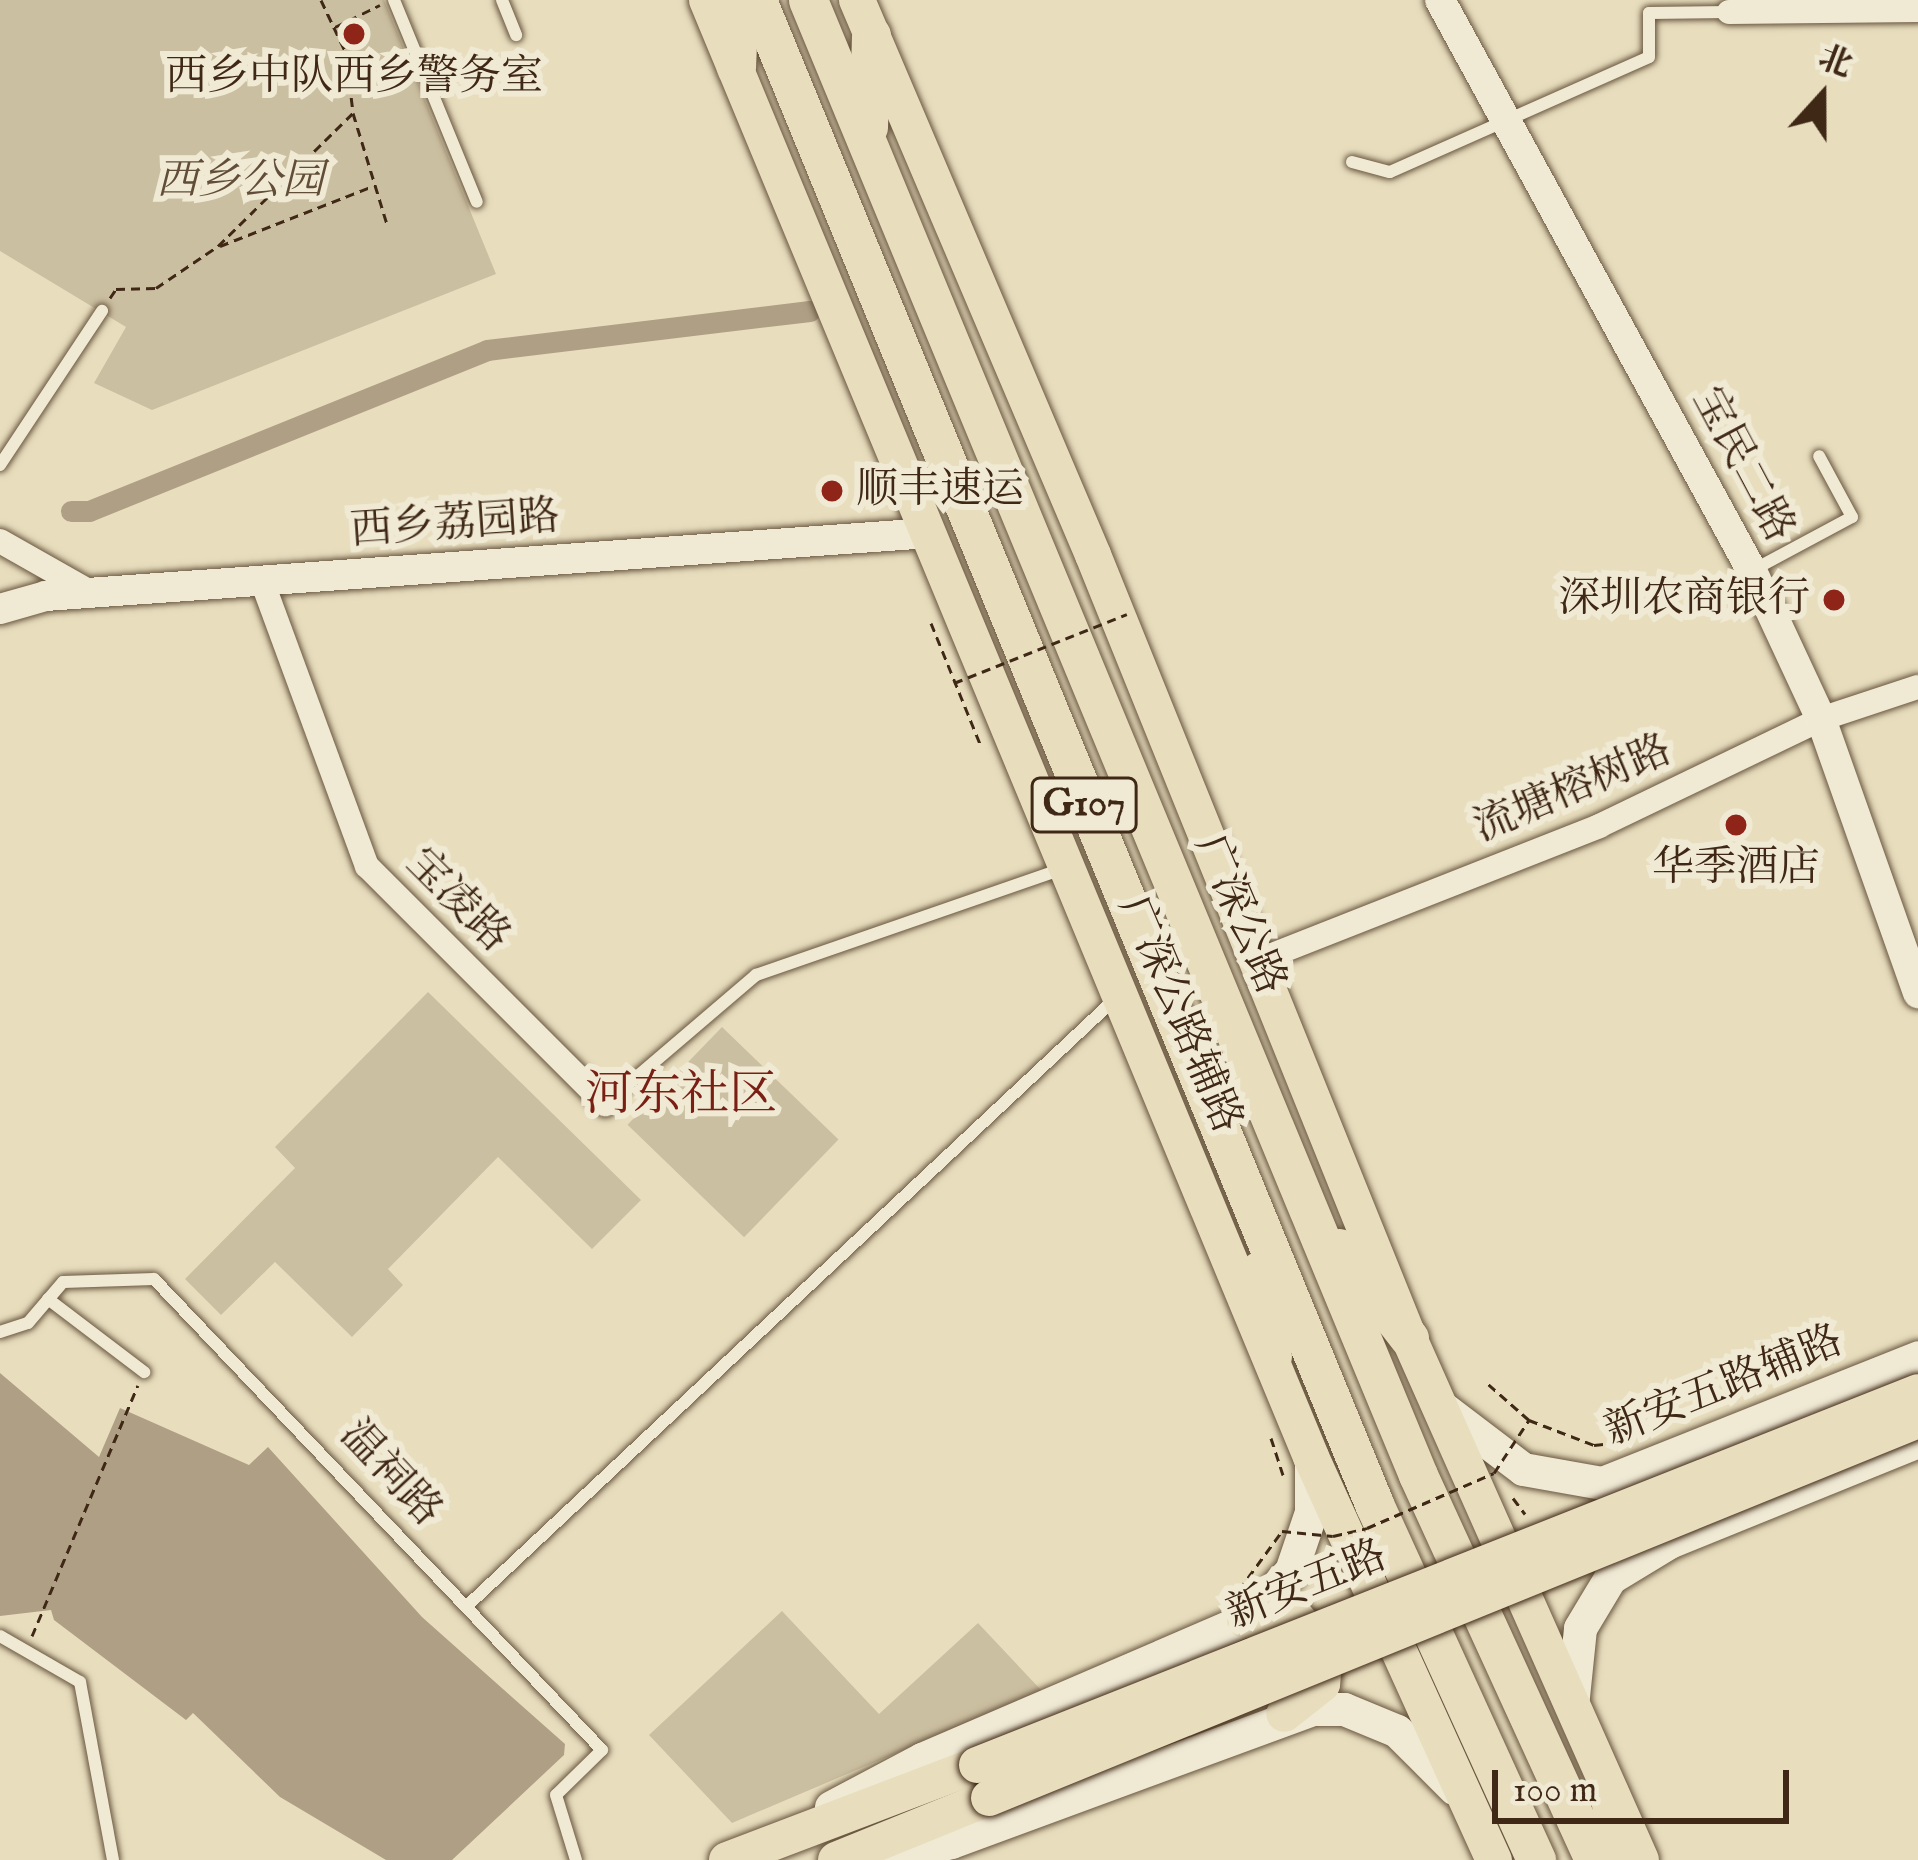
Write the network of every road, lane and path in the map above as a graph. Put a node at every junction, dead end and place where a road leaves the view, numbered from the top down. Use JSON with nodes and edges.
{"nodes":[{"id":1,"x":321,"y":0,"type":"edge"},
{"id":2,"x":393,"y":0,"type":"edge"},
{"id":3,"x":502,"y":0,"type":"edge"},
{"id":4,"x":707,"y":0,"type":"edge"},
{"id":5,"x":739,"y":0,"type":"edge"},
{"id":6,"x":757,"y":0,"type":"edge"},
{"id":7,"x":808,"y":0,"type":"edge"},
{"id":8,"x":1440,"y":0,"type":"edge"},
{"id":9,"x":1918,"y":10,"type":"edge"},
{"id":10,"x":1729,"y":12,"type":"joint"},
{"id":11,"x":864,"y":18,"type":"edge"},
{"id":12,"x":335,"y":27,"type":"junction"},
{"id":13,"x":516,"y":35,"type":"dead end"},
{"id":14,"x":736,"y":67,"type":"junction"},
{"id":15,"x":353,"y":113,"type":"junction"},
{"id":16,"x":1506,"y":120,"type":"junction"},
{"id":17,"x":868,"y":144,"type":"junction"},
{"id":18,"x":1352,"y":162,"type":"dead end"},
{"id":19,"x":375,"y":185,"type":"junction"},
{"id":20,"x":477,"y":202,"type":"dead end"},
{"id":21,"x":387,"y":224,"type":"dead end"},
{"id":22,"x":218,"y":246,"type":"junction"},
{"id":23,"x":102,"y":310,"type":"joint"},
{"id":24,"x":1819,"y":456,"type":"dead end"},
{"id":25,"x":0,"y":465,"type":"edge"},
{"id":26,"x":930,"y":532,"type":"junction"},
{"id":27,"x":0,"y":541,"type":"edge"},
{"id":28,"x":1752,"y":571,"type":"junction"},
{"id":29,"x":262,"y":581,"type":"junction"},
{"id":30,"x":92,"y":593,"type":"junction"},
{"id":31,"x":0,"y":609,"type":"edge"},
{"id":32,"x":1127,"y":614,"type":"dead end"},
{"id":33,"x":931,"y":623,"type":"dead end"},
{"id":34,"x":954,"y":683,"type":"junction"},
{"id":35,"x":1918,"y":688,"type":"edge"},
{"id":36,"x":1821,"y":718,"type":"junction"},
{"id":37,"x":981,"y":746,"type":"dead end"},
{"id":38,"x":1069,"y":867,"type":"junction"},
{"id":39,"x":1257,"y":962,"type":"junction"},
{"id":40,"x":1121,"y":993,"type":"junction"},
{"id":41,"x":1918,"y":993,"type":"edge"},
{"id":42,"x":605,"y":1104,"type":"joint"},
{"id":43,"x":1309,"y":1210,"type":"junction"},
{"id":44,"x":1252,"y":1212,"type":"junction"},
{"id":45,"x":48,"y":1299,"type":"junction"},
{"id":46,"x":0,"y":1332,"type":"edge"},
{"id":47,"x":1409,"y":1338,"type":"junction"},
{"id":48,"x":1272,"y":1356,"type":"junction"},
{"id":49,"x":1918,"y":1357,"type":"edge"},
{"id":50,"x":144,"y":1372,"type":"joint"},
{"id":51,"x":1488,"y":1384,"type":"dead end"},
{"id":52,"x":1918,"y":1391,"type":"edge"},
{"id":53,"x":1439,"y":1406,"type":"junction"},
{"id":54,"x":1529,"y":1420,"type":"junction"},
{"id":55,"x":1918,"y":1420,"type":"edge"},
{"id":56,"x":1270,"y":1438,"type":"dead end"},
{"id":57,"x":1631,"y":1441,"type":"dead end"},
{"id":58,"x":1918,"y":1441,"type":"edge"},
{"id":59,"x":1311,"y":1457,"type":"junction"},
{"id":60,"x":1494,"y":1473,"type":"junction"},
{"id":61,"x":1286,"y":1493,"type":"dead end"},
{"id":62,"x":1284,"y":1512,"type":"dead end"},
{"id":63,"x":1532,"y":1523,"type":"dead end"},
{"id":64,"x":1282,"y":1531,"type":"junction"},
{"id":65,"x":1333,"y":1537,"type":"junction"},
{"id":66,"x":1335,"y":1557,"type":"dead end"},
{"id":67,"x":467,"y":1605,"type":"junction"},
{"id":68,"x":1242,"y":1605,"type":"junction"},
{"id":69,"x":0,"y":1636,"type":"edge"},
{"id":70,"x":26,"y":1650,"type":"junction"},
{"id":71,"x":1572,"y":1708,"type":"junction"},
{"id":72,"x":1284,"y":1714,"type":"junction"},
{"id":73,"x":983,"y":1782,"type":"junction"},
{"id":74,"x":1609,"y":1793,"type":"junction"},
{"id":75,"x":1474,"y":1814,"type":"junction"},
{"id":76,"x":735,"y":1857,"type":"edge"},
{"id":77,"x":113,"y":1860,"type":"edge"},
{"id":78,"x":576,"y":1860,"type":"edge"},
{"id":79,"x":836,"y":1860,"type":"edge"},
{"id":80,"x":882,"y":1860,"type":"edge"},
{"id":81,"x":1494,"y":1860,"type":"edge"},
{"id":82,"x":1536,"y":1860,"type":"edge"},
{"id":83,"x":1594,"y":1860,"type":"edge"},
{"id":84,"x":1621,"y":1860,"type":"edge"},
{"id":85,"x":1641,"y":1860,"type":"edge"}],
"edges":[{"from":1,"to":12,"type":"path"},
{"from":2,"to":12,"type":"path"},
{"from":2,"to":20,"type":"lane"},
{"from":3,"to":13,"type":"lane"},
{"from":4,"to":14,"type":"main road","name":"广深公路辅路"},
{"from":5,"to":14,"type":"highway"},
{"from":6,"to":44,"type":"highway","number":"G107"},
{"from":7,"to":17,"type":"highway","name":"广深公路","number":"G107"},
{"from":8,"to":16,"type":"street","name":"宝民二路"},
{"from":9,"to":10,"type":"street"},
{"from":10,"to":16,"type":"lane"},
{"from":11,"to":17,"type":"highway"},
{"from":11,"to":39,"type":"main road"},
{"from":12,"to":15,"type":"path"},
{"from":14,"to":26,"type":"main road","name":"广深公路辅路"},
{"from":15,"to":19,"type":"path"},
{"from":15,"to":22,"type":"path"},
{"from":16,"to":18,"type":"lane"},
{"from":16,"to":28,"type":"street","name":"宝民二路"},
{"from":17,"to":43,"type":"highway","name":"广深公路","number":"G107"},
{"from":19,"to":21,"type":"path"},
{"from":19,"to":22,"type":"path"},
{"from":22,"to":23,"type":"path"},
{"from":23,"to":25,"type":"lane"},
{"from":24,"to":28,"type":"lane"},
{"from":26,"to":29,"type":"street","name":"西乡荔园路"},
{"from":26,"to":38,"type":"main road","name":"广深公路辅路"},
{"from":27,"to":30,"type":"street"},
{"from":28,"to":36,"type":"street","name":"宝民二路"},
{"from":29,"to":30,"type":"street","name":"西乡荔园路"},
{"from":29,"to":42,"type":"street","name":"宝凌路"},
{"from":30,"to":31,"type":"street","name":"西乡荔园路"},
{"from":32,"to":34,"type":"path","bridge":true},
{"from":33,"to":34,"type":"path"},
{"from":34,"to":37,"type":"path"},
{"from":35,"to":36,"type":"street","name":"流塘榕树路"},
{"from":36,"to":39,"type":"street","name":"流塘榕树路"},
{"from":36,"to":41,"type":"street","name":"宝民二路"},
{"from":38,"to":40,"type":"main road","name":"广深公路辅路"},
{"from":38,"to":42,"type":"lane"},
{"from":39,"to":47,"type":"main road"},
{"from":40,"to":48,"type":"main road","name":"广深公路辅路"},
{"from":40,"to":67,"type":"lane"},
{"from":43,"to":47,"type":"highway"},
{"from":43,"to":83,"type":"highway","name":"广深公路","number":"G107"},
{"from":44,"to":48,"type":"highway"},
{"from":44,"to":82,"type":"highway","number":"G107"},
{"from":45,"to":46,"type":"lane","name":"温祠路"},
{"from":45,"to":50,"type":"lane"},
{"from":45,"to":67,"type":"lane","name":"温祠路"},
{"from":47,"to":53,"type":"main road"},
{"from":48,"to":59,"type":"main road","name":"广深公路辅路"},
{"from":49,"to":53,"type":"main road","name":"新安五路辅路"},
{"from":50,"to":70,"type":"path"},
{"from":51,"to":54,"type":"path","bridge":true},
{"from":52,"to":73,"type":"main road","name":"新安五路","bridge":true},
{"from":53,"to":71,"type":"main road"},
{"from":54,"to":57,"type":"path"},
{"from":54,"to":60,"type":"path","bridge":true},
{"from":55,"to":73,"type":"main road","name":"新安五路","bridge":true},
{"from":56,"to":61,"type":"path"},
{"from":58,"to":71,"type":"main road"},
{"from":59,"to":68,"type":"main road"},
{"from":59,"to":75,"type":"main road","name":"广深公路辅路"},
{"from":60,"to":63,"type":"path"},
{"from":60,"to":65,"type":"path","bridge":true},
{"from":62,"to":64,"type":"path"},
{"from":64,"to":65,"type":"path","bridge":true},
{"from":64,"to":68,"type":"path","bridge":true},
{"from":65,"to":66,"type":"path"},
{"from":67,"to":78,"type":"lane","name":"温祠路"},
{"from":68,"to":72,"type":"main road"},
{"from":68,"to":76,"type":"main road"},
{"from":69,"to":70,"type":"lane"},
{"from":70,"to":77,"type":"lane"},
{"from":71,"to":74,"type":"main road"},
{"from":72,"to":75,"type":"main road"},
{"from":72,"to":80,"type":"main road"},
{"from":73,"to":76,"type":"main road","name":"新安五路"},
{"from":73,"to":79,"type":"main road","name":"新安五路"},
{"from":74,"to":84,"type":"highway"},
{"from":74,"to":85,"type":"main road"},
{"from":75,"to":81,"type":"main road","name":"广深公路辅路"}]}
